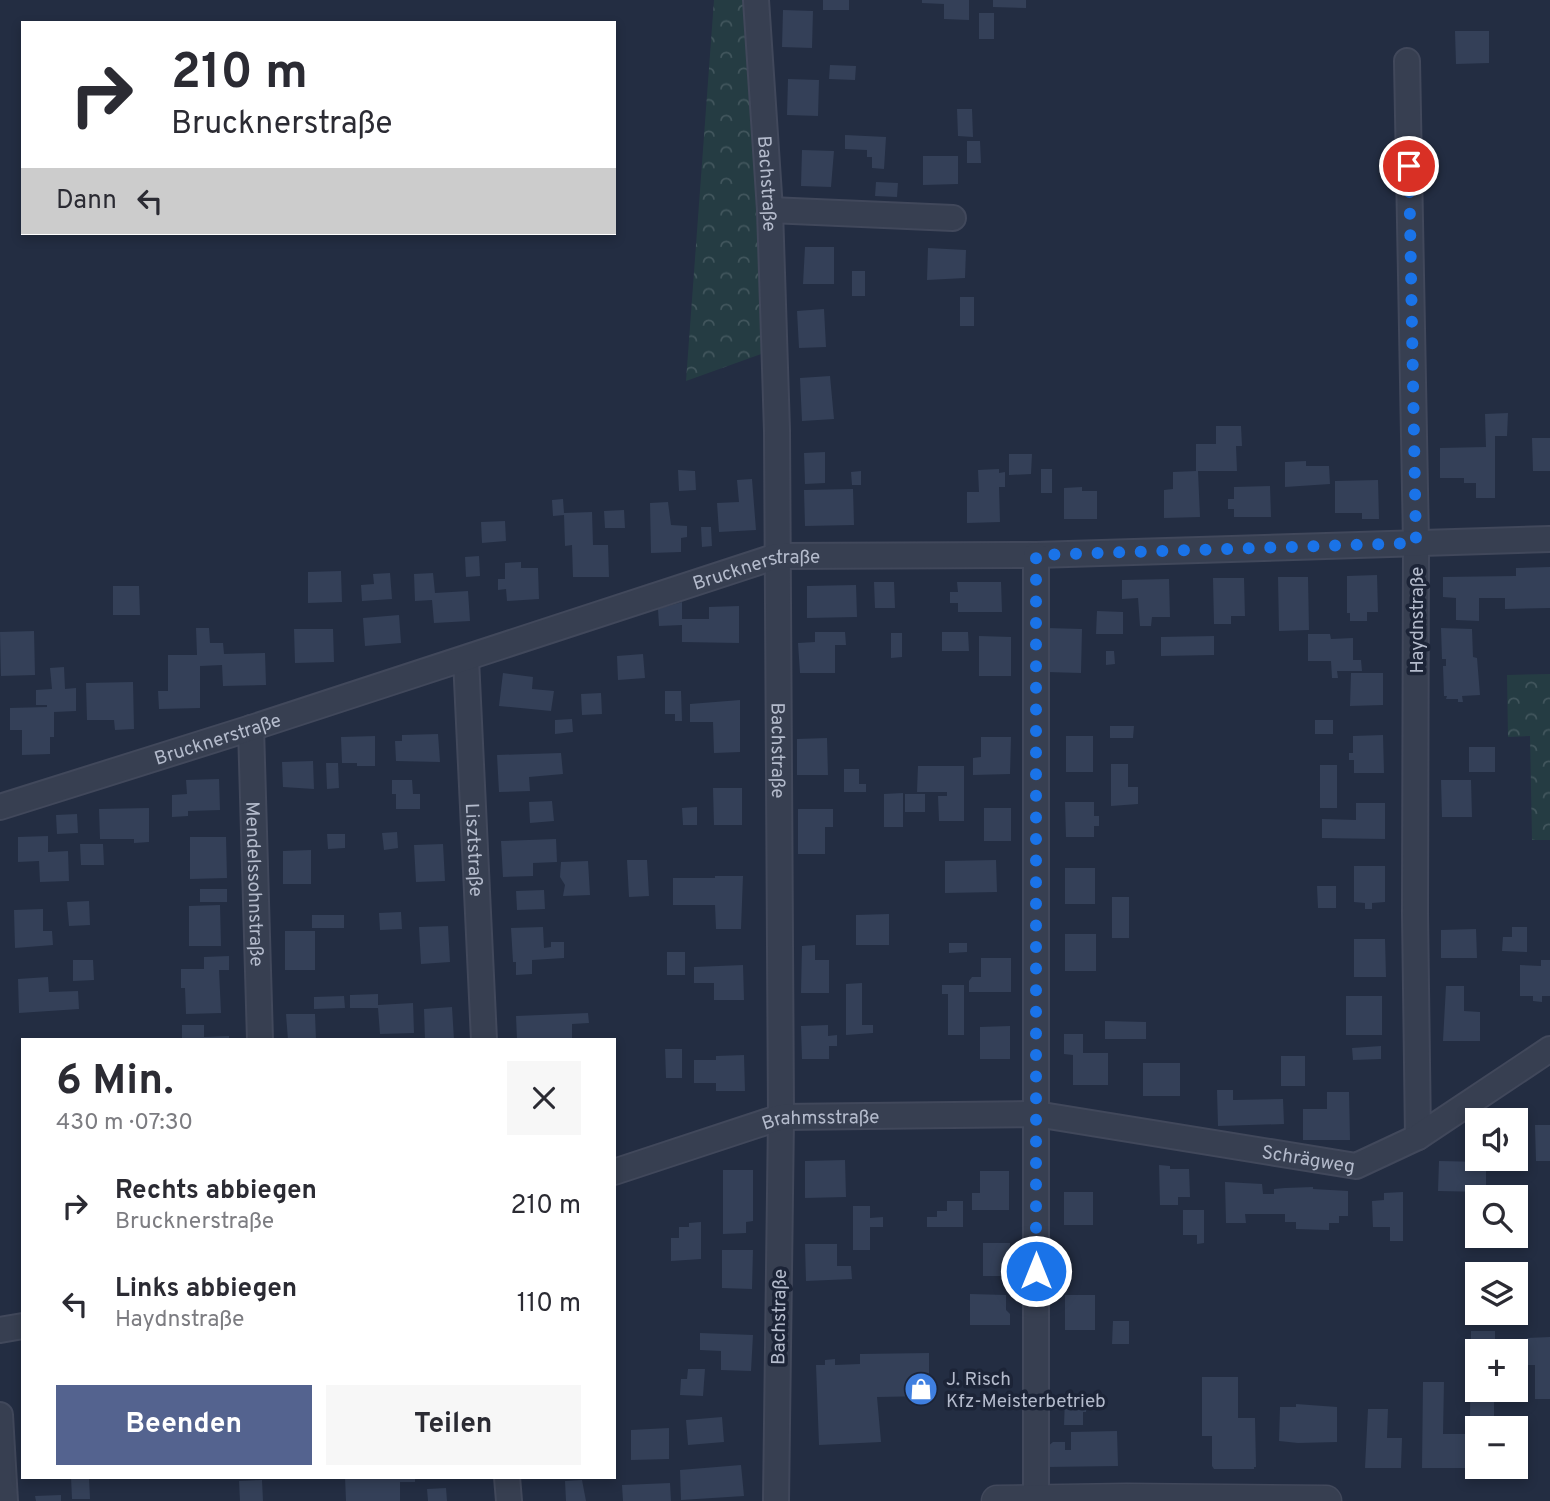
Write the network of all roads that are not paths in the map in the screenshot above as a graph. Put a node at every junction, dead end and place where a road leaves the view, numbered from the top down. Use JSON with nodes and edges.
{"nodes":[{"id":1,"x":756,"y":0,"type":"edge"},
{"id":2,"x":1407,"y":61,"type":"dead end"},
{"id":3,"x":770,"y":210,"type":"junction"},
{"id":4,"x":953,"y":218,"type":"dead end"},
{"id":5,"x":1550,"y":539,"type":"edge"},
{"id":6,"x":1416,"y":543,"type":"junction"},
{"id":7,"x":1036,"y":555,"type":"junction"},
{"id":8,"x":777,"y":556,"type":"junction"},
{"id":9,"x":466,"y":659,"type":"junction"},
{"id":10,"x":251,"y":728,"type":"junction"},
{"id":11,"x":0,"y":807,"type":"edge"},
{"id":12,"x":260,"y":1038,"type":"edge"},
{"id":13,"x":484,"y":1038,"type":"edge"},
{"id":14,"x":1550,"y":1049,"type":"edge"},
{"id":15,"x":1036,"y":1114,"type":"junction"},
{"id":16,"x":781,"y":1117,"type":"junction"},
{"id":17,"x":1418,"y":1137,"type":"junction"},
{"id":18,"x":616,"y":1171,"type":"edge"},
{"id":19,"x":21,"y":1326,"type":"edge"},
{"id":20,"x":0,"y":1330,"type":"edge"},
{"id":21,"x":0,"y":1416,"type":"edge"},
{"id":22,"x":507,"y":1479,"type":"edge"},
{"id":23,"x":1035,"y":1499,"type":"junction"},
{"id":24,"x":1127,"y":1500,"type":"edge"},
{"id":25,"x":5,"y":1501,"type":"edge"},
{"id":26,"x":509,"y":1501,"type":"edge"},
{"id":27,"x":776,"y":1501,"type":"edge"},
{"id":28,"x":997,"y":1501,"type":"edge"},
{"id":29,"x":1326,"y":1501,"type":"edge"}],
"edges":[{"from":1,"to":3,"type":"street","name":"Bachstraße"},
{"from":2,"to":6,"type":"street","name":"Haydnstraße"},
{"from":3,"to":4,"type":"street"},
{"from":3,"to":8,"type":"street","name":"Bachstraße"},
{"from":5,"to":6,"type":"street","name":"Brucknerstraße"},
{"from":6,"to":7,"type":"street","name":"Brucknerstraße"},
{"from":6,"to":17,"type":"street","name":"Haydnstraße"},
{"from":7,"to":8,"type":"street","name":"Brucknerstraße"},
{"from":7,"to":15,"type":"street"},
{"from":8,"to":9,"type":"street","name":"Brucknerstraße"},
{"from":8,"to":16,"type":"street","name":"Bachstraße"},
{"from":9,"to":10,"type":"street","name":"Brucknerstraße"},
{"from":9,"to":13,"type":"street","name":"Lisztstraße"},
{"from":10,"to":11,"type":"street","name":"Brucknerstraße"},
{"from":10,"to":12,"type":"street","name":"Mendelssohnstraße"},
{"from":14,"to":17,"type":"street","name":"Schrägweg"},
{"from":15,"to":16,"type":"street","name":"Brahmsstraße"},
{"from":15,"to":17,"type":"street","name":"Schrägweg"},
{"from":15,"to":23,"type":"street"},
{"from":16,"to":18,"type":"street","name":"Brahmsstraße"},
{"from":16,"to":27,"type":"street","name":"Bachstraße"},
{"from":19,"to":20,"type":"street"},
{"from":21,"to":25,"type":"street"},
{"from":22,"to":26,"type":"street"},
{"from":23,"to":24,"type":"street"},
{"from":23,"to":28,"type":"street"},
{"from":24,"to":29,"type":"street"}]}
